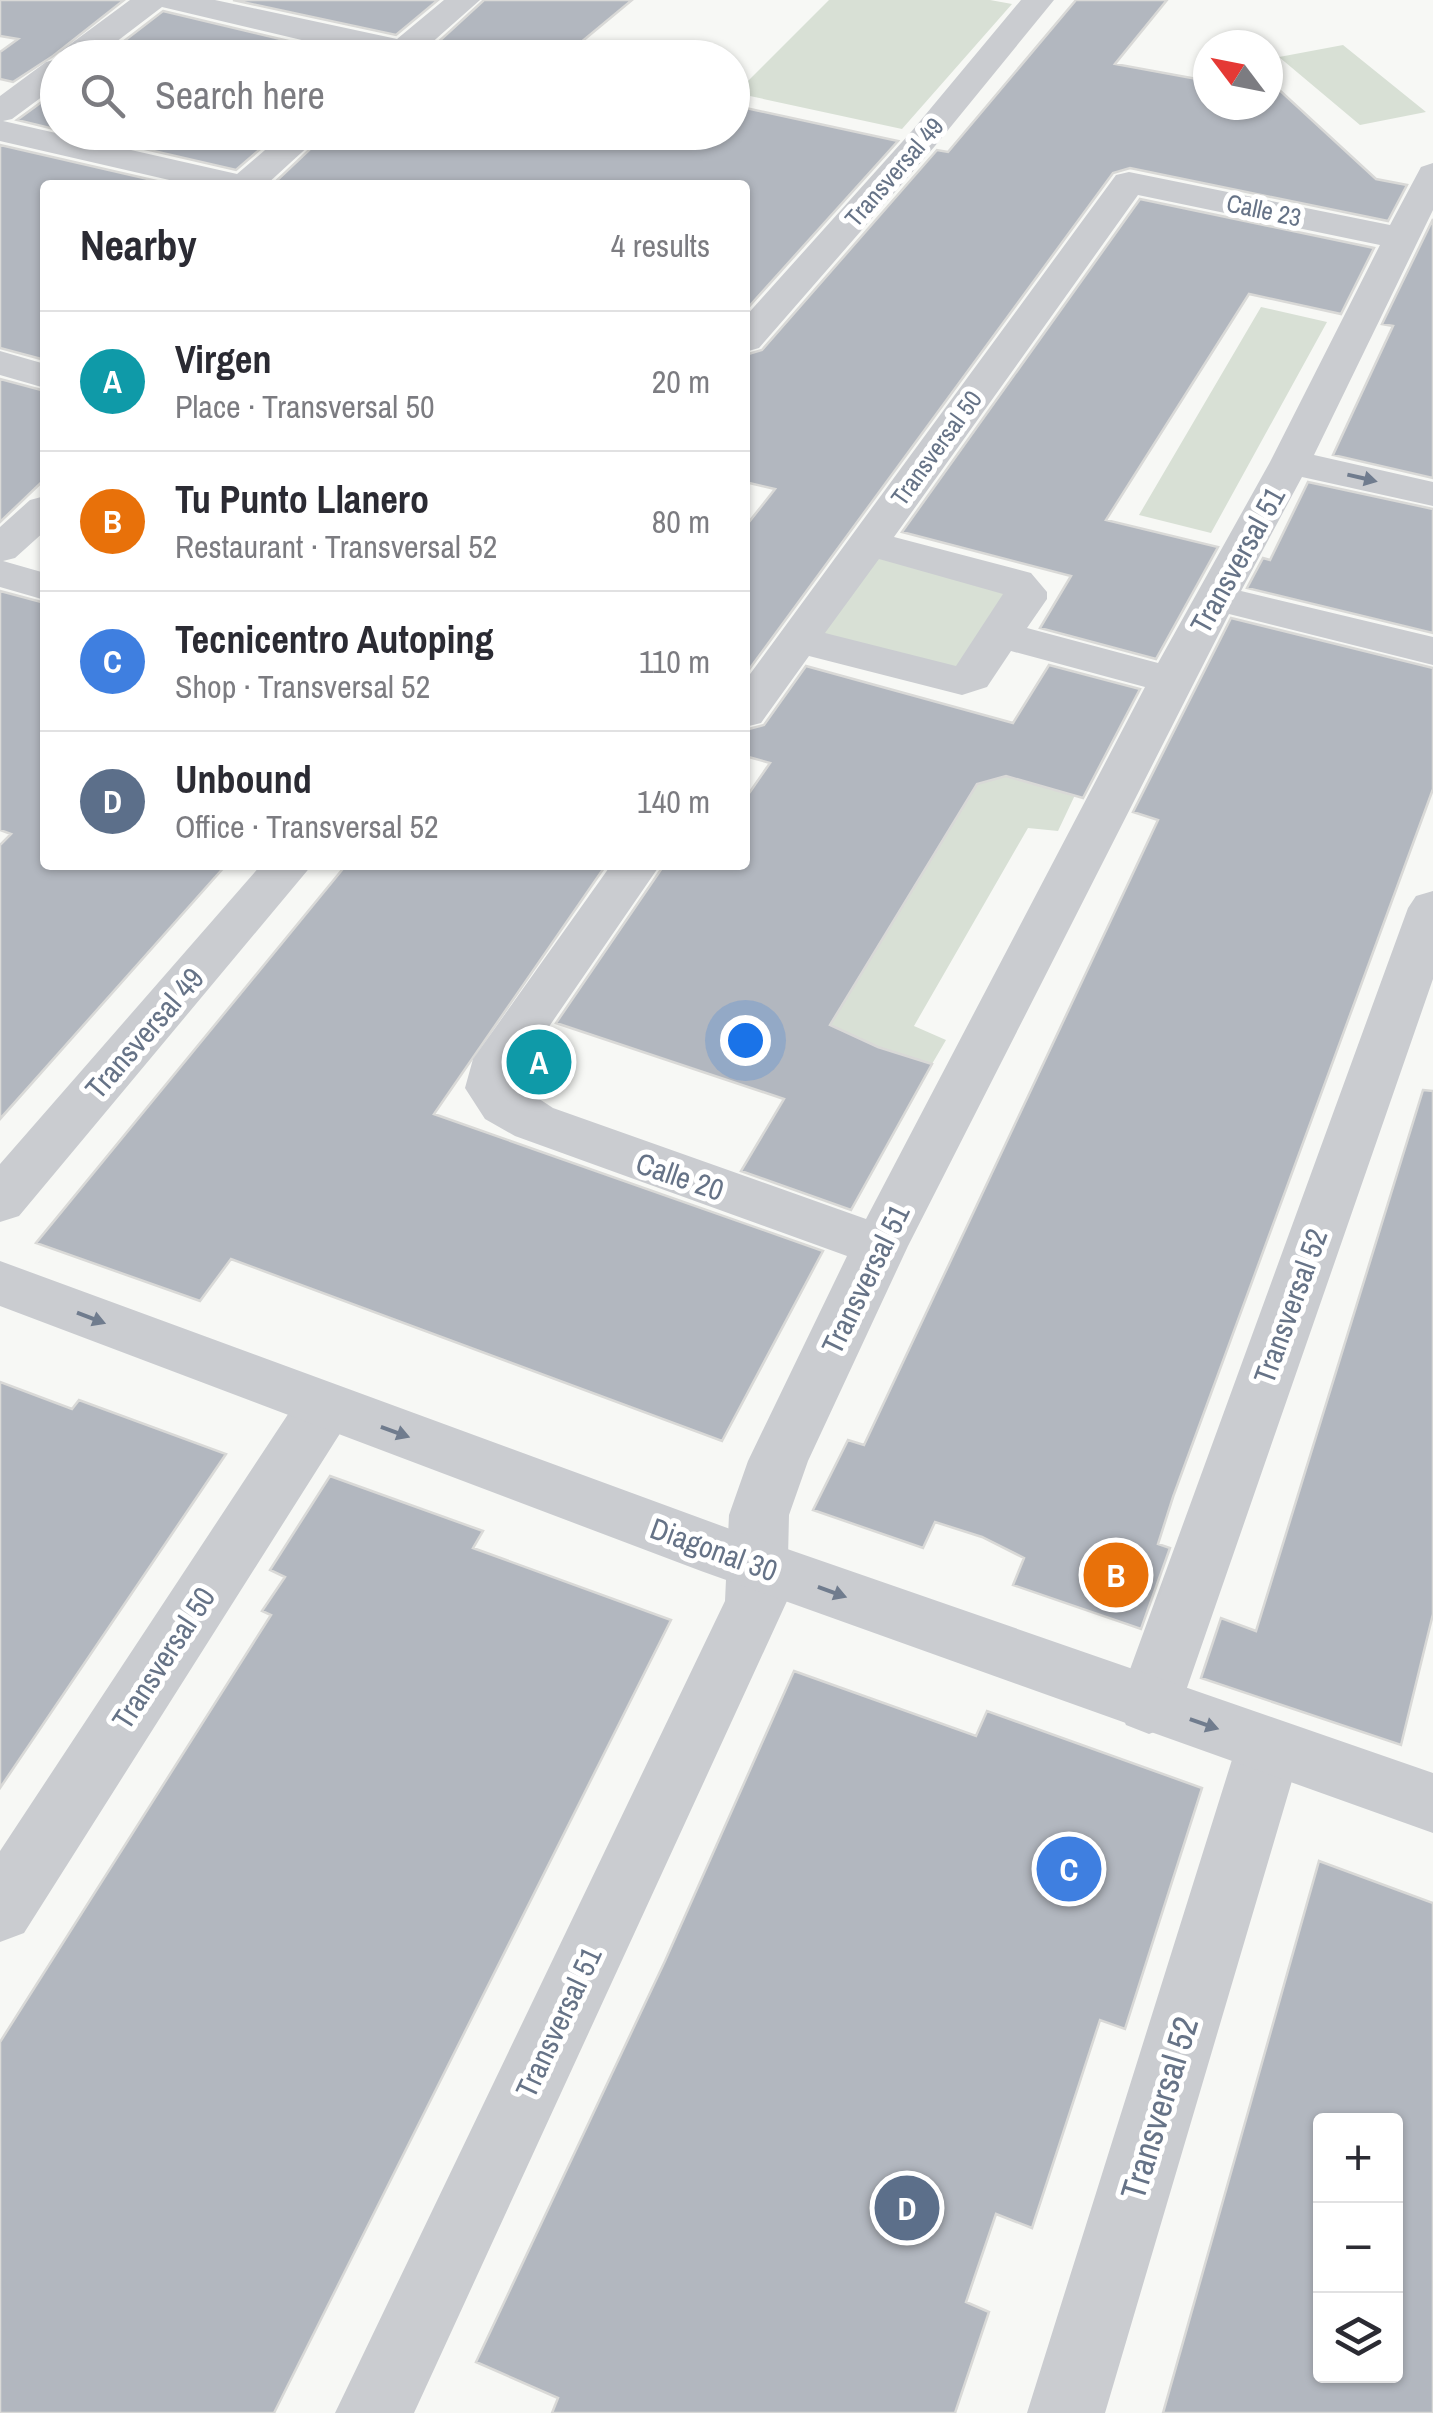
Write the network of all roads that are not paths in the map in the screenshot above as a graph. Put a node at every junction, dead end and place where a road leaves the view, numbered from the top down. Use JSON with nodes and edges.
{"nodes":[{"id":1,"x":151,"y":0,"type":"edge"},
{"id":2,"x":171,"y":0,"type":"edge"},
{"id":3,"x":464,"y":0,"type":"edge"},
{"id":4,"x":1038,"y":0,"type":"edge"},
{"id":5,"x":97,"y":40,"type":"edge"},
{"id":6,"x":340,"y":40,"type":"edge"},
{"id":7,"x":416,"y":40,"type":"edge"},
{"id":8,"x":40,"y":82,"type":"edge"},
{"id":9,"x":0,"y":112,"type":"edge"},
{"id":10,"x":0,"y":132,"type":"edge"},
{"id":11,"x":40,"y":141,"type":"edge"},
{"id":12,"x":81,"y":150,"type":"edge"},
{"id":13,"x":286,"y":150,"type":"edge"},
{"id":14,"x":1433,"y":174,"type":"edge"},
{"id":15,"x":216,"y":180,"type":"edge"},
{"id":16,"x":252,"y":180,"type":"edge"},
{"id":17,"x":1129,"y":183,"type":"joint"},
{"id":18,"x":1400,"y":238,"type":"junction"},
{"id":19,"x":750,"y":330,"type":"edge"},
{"id":20,"x":0,"y":363,"type":"edge"},
{"id":21,"x":40,"y":375,"type":"edge"},
{"id":22,"x":1290,"y":462,"type":"junction"},
{"id":23,"x":1433,"y":494,"type":"edge"},
{"id":24,"x":40,"y":514,"type":"edge"},
{"id":25,"x":868,"y":543,"type":"junction"},
{"id":26,"x":0,"y":550,"type":"edge"},
{"id":27,"x":0,"y":574,"type":"edge"},
{"id":28,"x":40,"y":586,"type":"edge"},
{"id":29,"x":1217,"y":598,"type":"junction"},
{"id":30,"x":1001,"y":635,"type":"junction"},
{"id":31,"x":799,"y":640,"type":"junction"},
{"id":32,"x":1433,"y":651,"type":"edge"},
{"id":33,"x":1170,"y":680,"type":"junction"},
{"id":34,"x":750,"y":707,"type":"edge"},
{"id":35,"x":284,"y":870,"type":"edge"},
{"id":36,"x":632,"y":870,"type":"edge"},
{"id":37,"x":1433,"y":908,"type":"edge"},
{"id":38,"x":0,"y":1202,"type":"edge"},
{"id":39,"x":880,"y":1246,"type":"junction"},
{"id":40,"x":0,"y":1283,"type":"edge"},
{"id":41,"x":325,"y":1406,"type":"junction"},
{"id":42,"x":756,"y":1565,"type":"junction"},
{"id":43,"x":1150,"y":1705,"type":"junction"},
{"id":44,"x":1270,"y":1746,"type":"junction"},
{"id":45,"x":1433,"y":1802,"type":"edge"},
{"id":46,"x":0,"y":1910,"type":"edge"},
{"id":47,"x":374,"y":2413,"type":"edge"},
{"id":48,"x":1066,"y":2413,"type":"edge"}],
"edges":[{"from":1,"to":5,"type":"street"},
{"from":2,"to":6,"type":"street"},
{"from":3,"to":7,"type":"street"},
{"from":4,"to":19,"type":"street","name":"Transversal 49"},
{"from":8,"to":9,"type":"street"},
{"from":10,"to":11,"type":"street"},
{"from":12,"to":15,"type":"street"},
{"from":13,"to":16,"type":"street"},
{"from":14,"to":18,"type":"street","name":"Transversal 51"},
{"from":17,"to":18,"type":"street","name":"Calle 23"},
{"from":17,"to":25,"type":"street","name":"Transversal 50"},
{"from":18,"to":22,"type":"street","name":"Transversal 51"},
{"from":20,"to":21,"type":"street"},
{"from":22,"to":23,"type":"street","one_way":true},
{"from":22,"to":29,"type":"street","name":"Transversal 51"},
{"from":24,"to":26,"type":"street"},
{"from":25,"to":30,"type":"street"},
{"from":25,"to":31,"type":"street","name":"Transversal 50"},
{"from":27,"to":28,"type":"street"},
{"from":29,"to":32,"type":"street"},
{"from":29,"to":33,"type":"street","name":"Transversal 51"},
{"from":30,"to":31,"type":"street"},
{"from":30,"to":33,"type":"street"},
{"from":31,"to":34,"type":"street","name":"Transversal 50"},
{"from":33,"to":39,"type":"street","name":"Transversal 51"},
{"from":35,"to":38,"type":"street","name":"Transversal 49"},
{"from":36,"to":39,"type":"street","name":"Calle 20"},
{"from":37,"to":43,"type":"street","name":"Transversal 52"},
{"from":39,"to":42,"type":"street","name":"Transversal 51"},
{"from":40,"to":41,"type":"street","name":"Diagonal 30","one_way":true},
{"from":41,"to":42,"type":"street","name":"Diagonal 30","one_way":true},
{"from":41,"to":46,"type":"street","name":"Transversal 50"},
{"from":42,"to":43,"type":"street","name":"Diagonal 30","one_way":true},
{"from":42,"to":47,"type":"street","name":"Transversal 51"},
{"from":43,"to":44,"type":"street","name":"Diagonal 30","one_way":true},
{"from":44,"to":45,"type":"street","name":"Diagonal 30"},
{"from":44,"to":48,"type":"street","name":"Transversal 52"}]}
